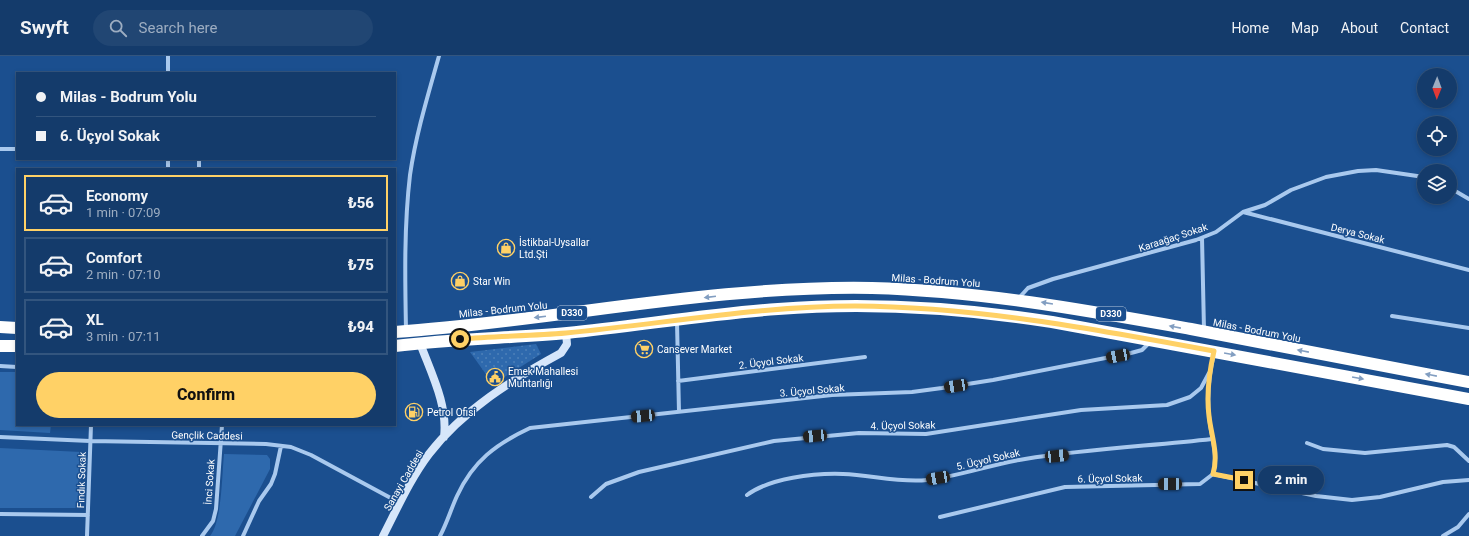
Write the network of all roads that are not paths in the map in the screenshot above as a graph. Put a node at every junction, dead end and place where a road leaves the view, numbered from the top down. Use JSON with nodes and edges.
{"nodes":[{"id":1,"x":168,"y":56,"type":"edge"},
{"id":2,"x":439,"y":56,"type":"edge"},
{"id":3,"x":168,"y":72,"type":"edge"},
{"id":4,"x":0,"y":149,"type":"edge"},
{"id":5,"x":16,"y":149,"type":"edge"},
{"id":6,"x":1417,"y":176,"type":"edge"},
{"id":7,"x":1457,"y":192,"type":"edge"},
{"id":8,"x":1469,"y":199,"type":"edge"},
{"id":9,"x":1243,"y":212,"type":"junction"},
{"id":10,"x":1202,"y":238,"type":"junction"},
{"id":11,"x":1469,"y":270,"type":"edge"},
{"id":12,"x":1017,"y":299,"type":"junction"},
{"id":13,"x":1392,"y":316,"type":"dead end"},
{"id":14,"x":676,"y":320,"type":"junction"},
{"id":15,"x":0,"y":327,"type":"edge"},
{"id":16,"x":16,"y":328,"type":"edge"},
{"id":17,"x":1469,"y":328,"type":"edge"},
{"id":18,"x":401,"y":331,"type":"edge"},
{"id":19,"x":1204,"y":332,"type":"junction"},
{"id":20,"x":566,"y":333,"type":"junction"},
{"id":21,"x":1151,"y":340,"type":"junction"},
{"id":22,"x":420,"y":343,"type":"junction"},
{"id":23,"x":0,"y":346,"type":"edge"},
{"id":24,"x":16,"y":346,"type":"edge"},
{"id":25,"x":396,"y":346,"type":"edge"},
{"id":26,"x":1214,"y":351,"type":"junction"},
{"id":27,"x":865,"y":357,"type":"dead end"},
{"id":28,"x":0,"y":366,"type":"edge"},
{"id":29,"x":16,"y":367,"type":"edge"},
{"id":30,"x":1209,"y":372,"type":"junction"},
{"id":31,"x":678,"y":381,"type":"junction"},
{"id":32,"x":1469,"y":382,"type":"edge"},
{"id":33,"x":1469,"y":399,"type":"edge"},
{"id":34,"x":679,"y":412,"type":"junction"},
{"id":35,"x":91,"y":426,"type":"edge"},
{"id":36,"x":222,"y":426,"type":"edge"},
{"id":37,"x":0,"y":437,"type":"edge"},
{"id":38,"x":444,"y":437,"type":"junction"},
{"id":39,"x":1212,"y":439,"type":"junction"},
{"id":40,"x":90,"y":441,"type":"junction"},
{"id":41,"x":1307,"y":443,"type":"dead end"},
{"id":42,"x":220,"y":444,"type":"junction"},
{"id":43,"x":281,"y":446,"type":"junction"},
{"id":44,"x":1469,"y":461,"type":"edge"},
{"id":45,"x":1213,"y":474,"type":"junction"},
{"id":46,"x":1469,"y":480,"type":"edge"},
{"id":47,"x":747,"y":495,"type":"dead end"},
{"id":48,"x":590,"y":497,"type":"dead end"},
{"id":49,"x":400,"y":503,"type":"junction"},
{"id":50,"x":0,"y":514,"type":"edge"},
{"id":51,"x":1469,"y":514,"type":"edge"},
{"id":52,"x":88,"y":516,"type":"junction"},
{"id":53,"x":940,"y":517,"type":"dead end"},
{"id":54,"x":87,"y":536,"type":"edge"},
{"id":55,"x":202,"y":536,"type":"edge"},
{"id":56,"x":243,"y":536,"type":"edge"},
{"id":57,"x":383,"y":536,"type":"edge"},
{"id":58,"x":440,"y":536,"type":"edge"},
{"id":59,"x":1443,"y":536,"type":"edge"}],
"edges":[{"from":1,"to":3,"type":"street"},
{"from":2,"to":18,"type":"street"},
{"from":4,"to":5,"type":"street"},
{"from":6,"to":9,"type":"street","name":"Karaağaç Sokak"},
{"from":7,"to":8,"type":"street"},
{"from":9,"to":10,"type":"street","name":"Karaağaç Sokak"},
{"from":9,"to":11,"type":"street","name":"Derya Sokak"},
{"from":10,"to":12,"type":"street","name":"Karaağaç Sokak"},
{"from":10,"to":19,"type":"street"},
{"from":12,"to":18,"type":"highway","name":"Milas - Bodrum Yolu","number":"D330","one_way":true},
{"from":19,"to":12,"type":"highway","name":"Milas - Bodrum Yolu","number":"D330","one_way":true},
{"from":13,"to":17,"type":"street"},
{"from":14,"to":20,"type":"highway","number":"D330"},
{"from":14,"to":21,"type":"highway","number":"D330"},
{"from":14,"to":31,"type":"street"},
{"from":15,"to":16,"type":"highway"},
{"from":32,"to":19,"type":"highway","name":"Milas - Bodrum Yolu","number":"D330","one_way":true},
{"from":20,"to":22,"type":"highway","number":"D330"},
{"from":20,"to":38,"type":"street","name":"Sanayi Caddesi"},
{"from":21,"to":26,"type":"highway","number":"D330"},
{"from":21,"to":34,"type":"street","name":"3. Üçyol Sokak"},
{"from":22,"to":25,"type":"highway","number":"D330"},
{"from":22,"to":38,"type":"street"},
{"from":23,"to":24,"type":"highway"},
{"from":26,"to":30,"type":"street"},
{"from":26,"to":33,"type":"highway","number":"D330","one_way":true},
{"from":27,"to":31,"type":"street","name":"2. Üçyol Sokak"},
{"from":28,"to":29,"type":"street"},
{"from":30,"to":39,"type":"street"},
{"from":30,"to":48,"type":"street","name":"4. Üçyol Sokak"},
{"from":31,"to":34,"type":"street"},
{"from":34,"to":58,"type":"street","name":"3. Üçyol Sokak"},
{"from":35,"to":40,"type":"street","name":"Fındık Sokak"},
{"from":36,"to":42,"type":"street","name":"İnci Sokak"},
{"from":37,"to":40,"type":"street","name":"Gençlik Caddesi"},
{"from":38,"to":49,"type":"street","name":"Sanayi Caddesi"},
{"from":39,"to":45,"type":"street"},
{"from":39,"to":47,"type":"street","name":"5. Üçyol Sokak"},
{"from":40,"to":42,"type":"street","name":"Gençlik Caddesi"},
{"from":40,"to":52,"type":"street","name":"Fındık Sokak"},
{"from":41,"to":44,"type":"street"},
{"from":42,"to":43,"type":"street","name":"Gençlik Caddesi"},
{"from":42,"to":55,"type":"street","name":"İnci Sokak"},
{"from":43,"to":49,"type":"street","name":"Gençlik Caddesi"},
{"from":43,"to":56,"type":"street"},
{"from":45,"to":46,"type":"street"},
{"from":45,"to":53,"type":"street","name":"6. Üçyol Sokak"},
{"from":49,"to":57,"type":"street","name":"Sanayi Caddesi"},
{"from":50,"to":52,"type":"street"},
{"from":51,"to":59,"type":"street"},
{"from":52,"to":54,"type":"street","name":"Fındık Sokak"}]}
